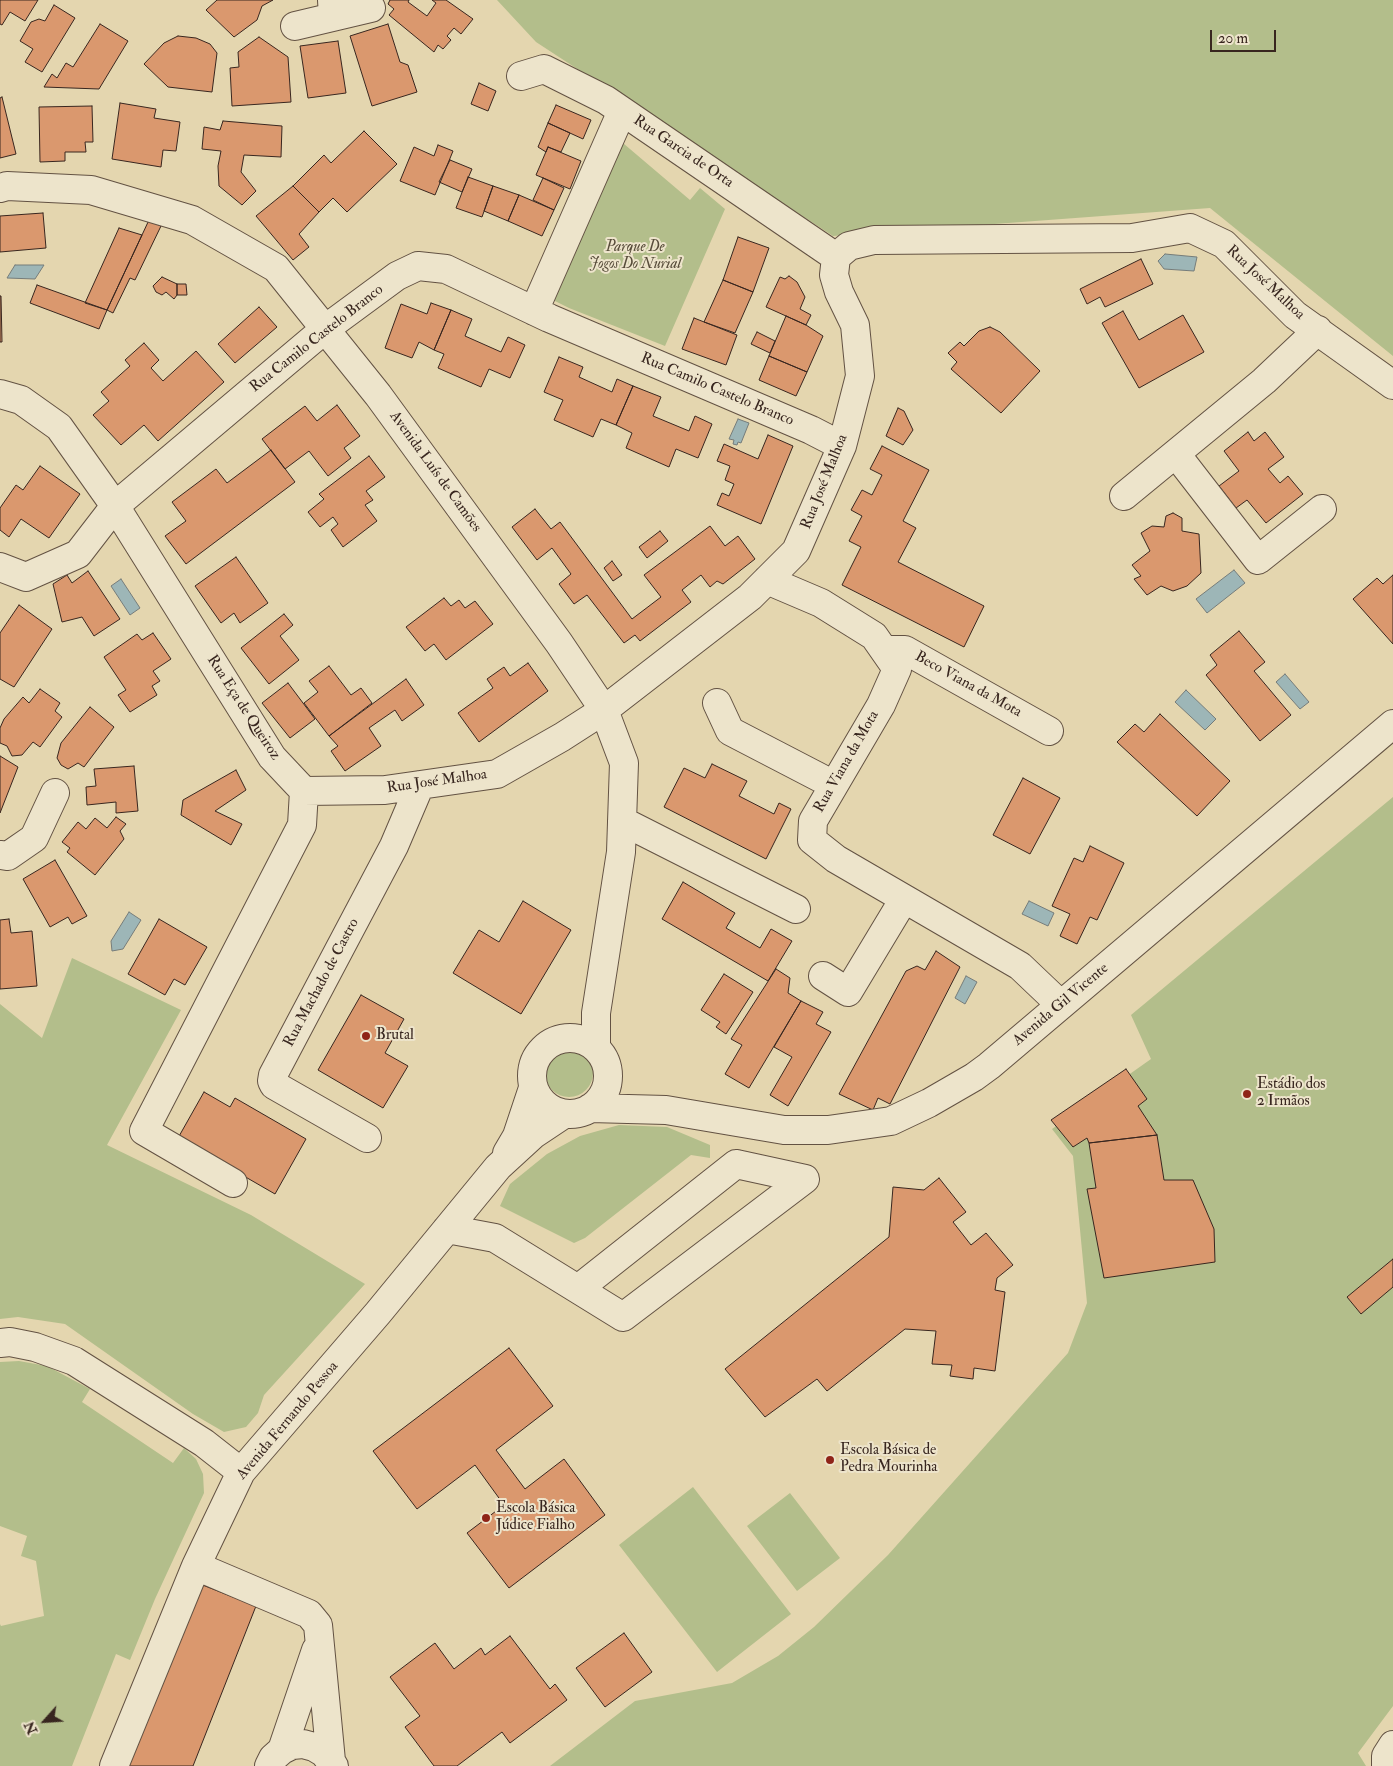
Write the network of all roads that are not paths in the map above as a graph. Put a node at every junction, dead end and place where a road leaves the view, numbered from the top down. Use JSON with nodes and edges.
{"nodes":[{"id":1,"x":333,"y":8,"type":"edge"},
{"id":2,"x":371,"y":8,"type":"dead end"},
{"id":3,"x":295,"y":26,"type":"dead end"},
{"id":4,"x":521,"y":76,"type":"dead end"},
{"id":5,"x":622,"y":111,"type":"junction"},
{"id":6,"x":0,"y":188,"type":"edge"},
{"id":7,"x":836,"y":257,"type":"junction"},
{"id":8,"x":534,"y":311,"type":"junction"},
{"id":9,"x":325,"y":329,"type":"junction"},
{"id":10,"x":1318,"y":330,"type":"junction"},
{"id":11,"x":1393,"y":385,"type":"edge"},
{"id":12,"x":0,"y":394,"type":"edge"},
{"id":13,"x":842,"y":446,"type":"junction"},
{"id":14,"x":1176,"y":454,"type":"junction"},
{"id":15,"x":1124,"y":496,"type":"dead end"},
{"id":16,"x":115,"y":506,"type":"junction"},
{"id":17,"x":1322,"y":510,"type":"dead end"},
{"id":18,"x":0,"y":567,"type":"edge"},
{"id":19,"x":767,"y":580,"type":"junction"},
{"id":20,"x":884,"y":650,"type":"junction"},
{"id":21,"x":717,"y":704,"type":"dead end"},
{"id":22,"x":604,"y":710,"type":"junction"},
{"id":23,"x":1393,"y":724,"type":"edge"},
{"id":24,"x":1049,"y":731,"type":"dead end"},
{"id":25,"x":420,"y":785,"type":"junction"},
{"id":26,"x":834,"y":785,"type":"junction"},
{"id":27,"x":304,"y":791,"type":"junction"},
{"id":28,"x":56,"y":792,"type":"dead end"},
{"id":29,"x":622,"y":821,"type":"junction"},
{"id":30,"x":0,"y":856,"type":"edge"},
{"id":31,"x":904,"y":899,"type":"junction"},
{"id":32,"x":796,"y":909,"type":"dead end"},
{"id":33,"x":603,"y":965,"type":"junction"},
{"id":34,"x":823,"y":976,"type":"dead end"},
{"id":35,"x":1061,"y":1004,"type":"junction"},
{"id":36,"x":561,"y":1038,"type":"junction"},
{"id":37,"x":596,"y":1047,"type":"junction"},
{"id":38,"x":607,"y":1084,"type":"junction"},
{"id":39,"x":533,"y":1088,"type":"junction"},
{"id":40,"x":590,"y":1108,"type":"junction"},
{"id":41,"x":666,"y":1110,"type":"junction"},
{"id":42,"x":564,"y":1114,"type":"junction"},
{"id":43,"x":730,"y":1120,"type":"junction"},
{"id":44,"x":367,"y":1138,"type":"dead end"},
{"id":45,"x":736,"y":1164,"type":"junction"},
{"id":46,"x":498,"y":1167,"type":"junction"},
{"id":47,"x":233,"y":1184,"type":"dead end"},
{"id":48,"x":447,"y":1229,"type":"junction"},
{"id":49,"x":578,"y":1289,"type":"junction"},
{"id":50,"x":0,"y":1343,"type":"edge"},
{"id":51,"x":241,"y":1472,"type":"junction"},
{"id":52,"x":196,"y":1566,"type":"junction"},
{"id":53,"x":319,"y":1641,"type":"junction"},
{"id":54,"x":1393,"y":1745,"type":"edge"},
{"id":55,"x":275,"y":1758,"type":"edge"},
{"id":56,"x":332,"y":1764,"type":"edge"},
{"id":57,"x":114,"y":1766,"type":"edge"},
{"id":58,"x":1386,"y":1766,"type":"edge"}],
"edges":[{"from":1,"to":2,"type":"street"},
{"from":1,"to":3,"type":"street"},
{"from":4,"to":5,"type":"street","name":"Rua Garcia de Orta"},
{"from":5,"to":7,"type":"street","name":"Rua Garcia de Orta"},
{"from":5,"to":8,"type":"street"},
{"from":6,"to":9,"type":"street","name":"Avenida Luís de Camões"},
{"from":7,"to":10,"type":"street","name":"Rua José Malhoa"},
{"from":7,"to":13,"type":"street","name":"Rua José Malhoa"},
{"from":8,"to":9,"type":"street","name":"Rua Camilo Castelo Branco"},
{"from":8,"to":13,"type":"street","name":"Rua Camilo Castelo Branco"},
{"from":9,"to":16,"type":"street","name":"Rua Camilo Castelo Branco"},
{"from":9,"to":22,"type":"street","name":"Avenida Luís de Camões"},
{"from":10,"to":11,"type":"street","name":"Rua José Malhoa"},
{"from":10,"to":14,"type":"street"},
{"from":12,"to":16,"type":"street","name":"Rua Eça de Queiroz"},
{"from":13,"to":19,"type":"street","name":"Rua José Malhoa"},
{"from":14,"to":15,"type":"street"},
{"from":14,"to":17,"type":"street"},
{"from":16,"to":18,"type":"street","name":"Rua Camilo Castelo Branco"},
{"from":16,"to":27,"type":"street","name":"Rua Eça de Queiroz"},
{"from":19,"to":20,"type":"street","name":"Rua Viana da Mota"},
{"from":19,"to":22,"type":"street","name":"Rua José Malhoa"},
{"from":20,"to":24,"type":"street","name":"Beco Viana da Mota"},
{"from":20,"to":26,"type":"street","name":"Rua Viana da Mota"},
{"from":21,"to":26,"type":"street"},
{"from":22,"to":25,"type":"street","name":"Rua José Malhoa"},
{"from":22,"to":29,"type":"street","name":"Avenida Luís de Camões"},
{"from":23,"to":35,"type":"street","name":"Avenida Gil Vicente"},
{"from":25,"to":27,"type":"street","name":"Rua José Malhoa"},
{"from":25,"to":44,"type":"street","name":"Rua Machado de Castro"},
{"from":26,"to":31,"type":"street","name":"Rua Viana da Mota"},
{"from":27,"to":47,"type":"street"},
{"from":28,"to":30,"type":"street"},
{"from":29,"to":32,"type":"street"},
{"from":29,"to":33,"type":"street","name":"Avenida Luís de Camões"},
{"from":31,"to":34,"type":"street"},
{"from":31,"to":35,"type":"street","name":"Rua Viana da Mota"},
{"from":33,"to":36,"type":"street"},
{"from":33,"to":37,"type":"street"},
{"from":35,"to":43,"type":"street","name":"Avenida Gil Vicente"},
{"from":36,"to":37,"type":"street"},
{"from":36,"to":39,"type":"street"},
{"from":37,"to":38,"type":"street"},
{"from":38,"to":40,"type":"street"},
{"from":38,"to":41,"type":"street"},
{"from":39,"to":42,"type":"street"},
{"from":39,"to":46,"type":"street"},
{"from":40,"to":41,"type":"street"},
{"from":40,"to":42,"type":"street"},
{"from":41,"to":43,"type":"street","name":"Avenida Gil Vicente"},
{"from":42,"to":46,"type":"street"},
{"from":43,"to":45,"type":"street"},
{"from":45,"to":49,"type":"street"},
{"from":45,"to":49,"type":"street"},
{"from":46,"to":48,"type":"street","name":"Avenida Fernando Pessoa"},
{"from":48,"to":49,"type":"street"},
{"from":48,"to":51,"type":"street","name":"Avenida Fernando Pessoa"},
{"from":50,"to":51,"type":"street"},
{"from":51,"to":52,"type":"street","name":"Avenida Fernando Pessoa"},
{"from":52,"to":53,"type":"street"},
{"from":52,"to":57,"type":"street","name":"Avenida Fernando Pessoa"},
{"from":53,"to":55,"type":"street"},
{"from":53,"to":56,"type":"street"},
{"from":54,"to":58,"type":"street"},
{"from":55,"to":56,"type":"street"}]}
